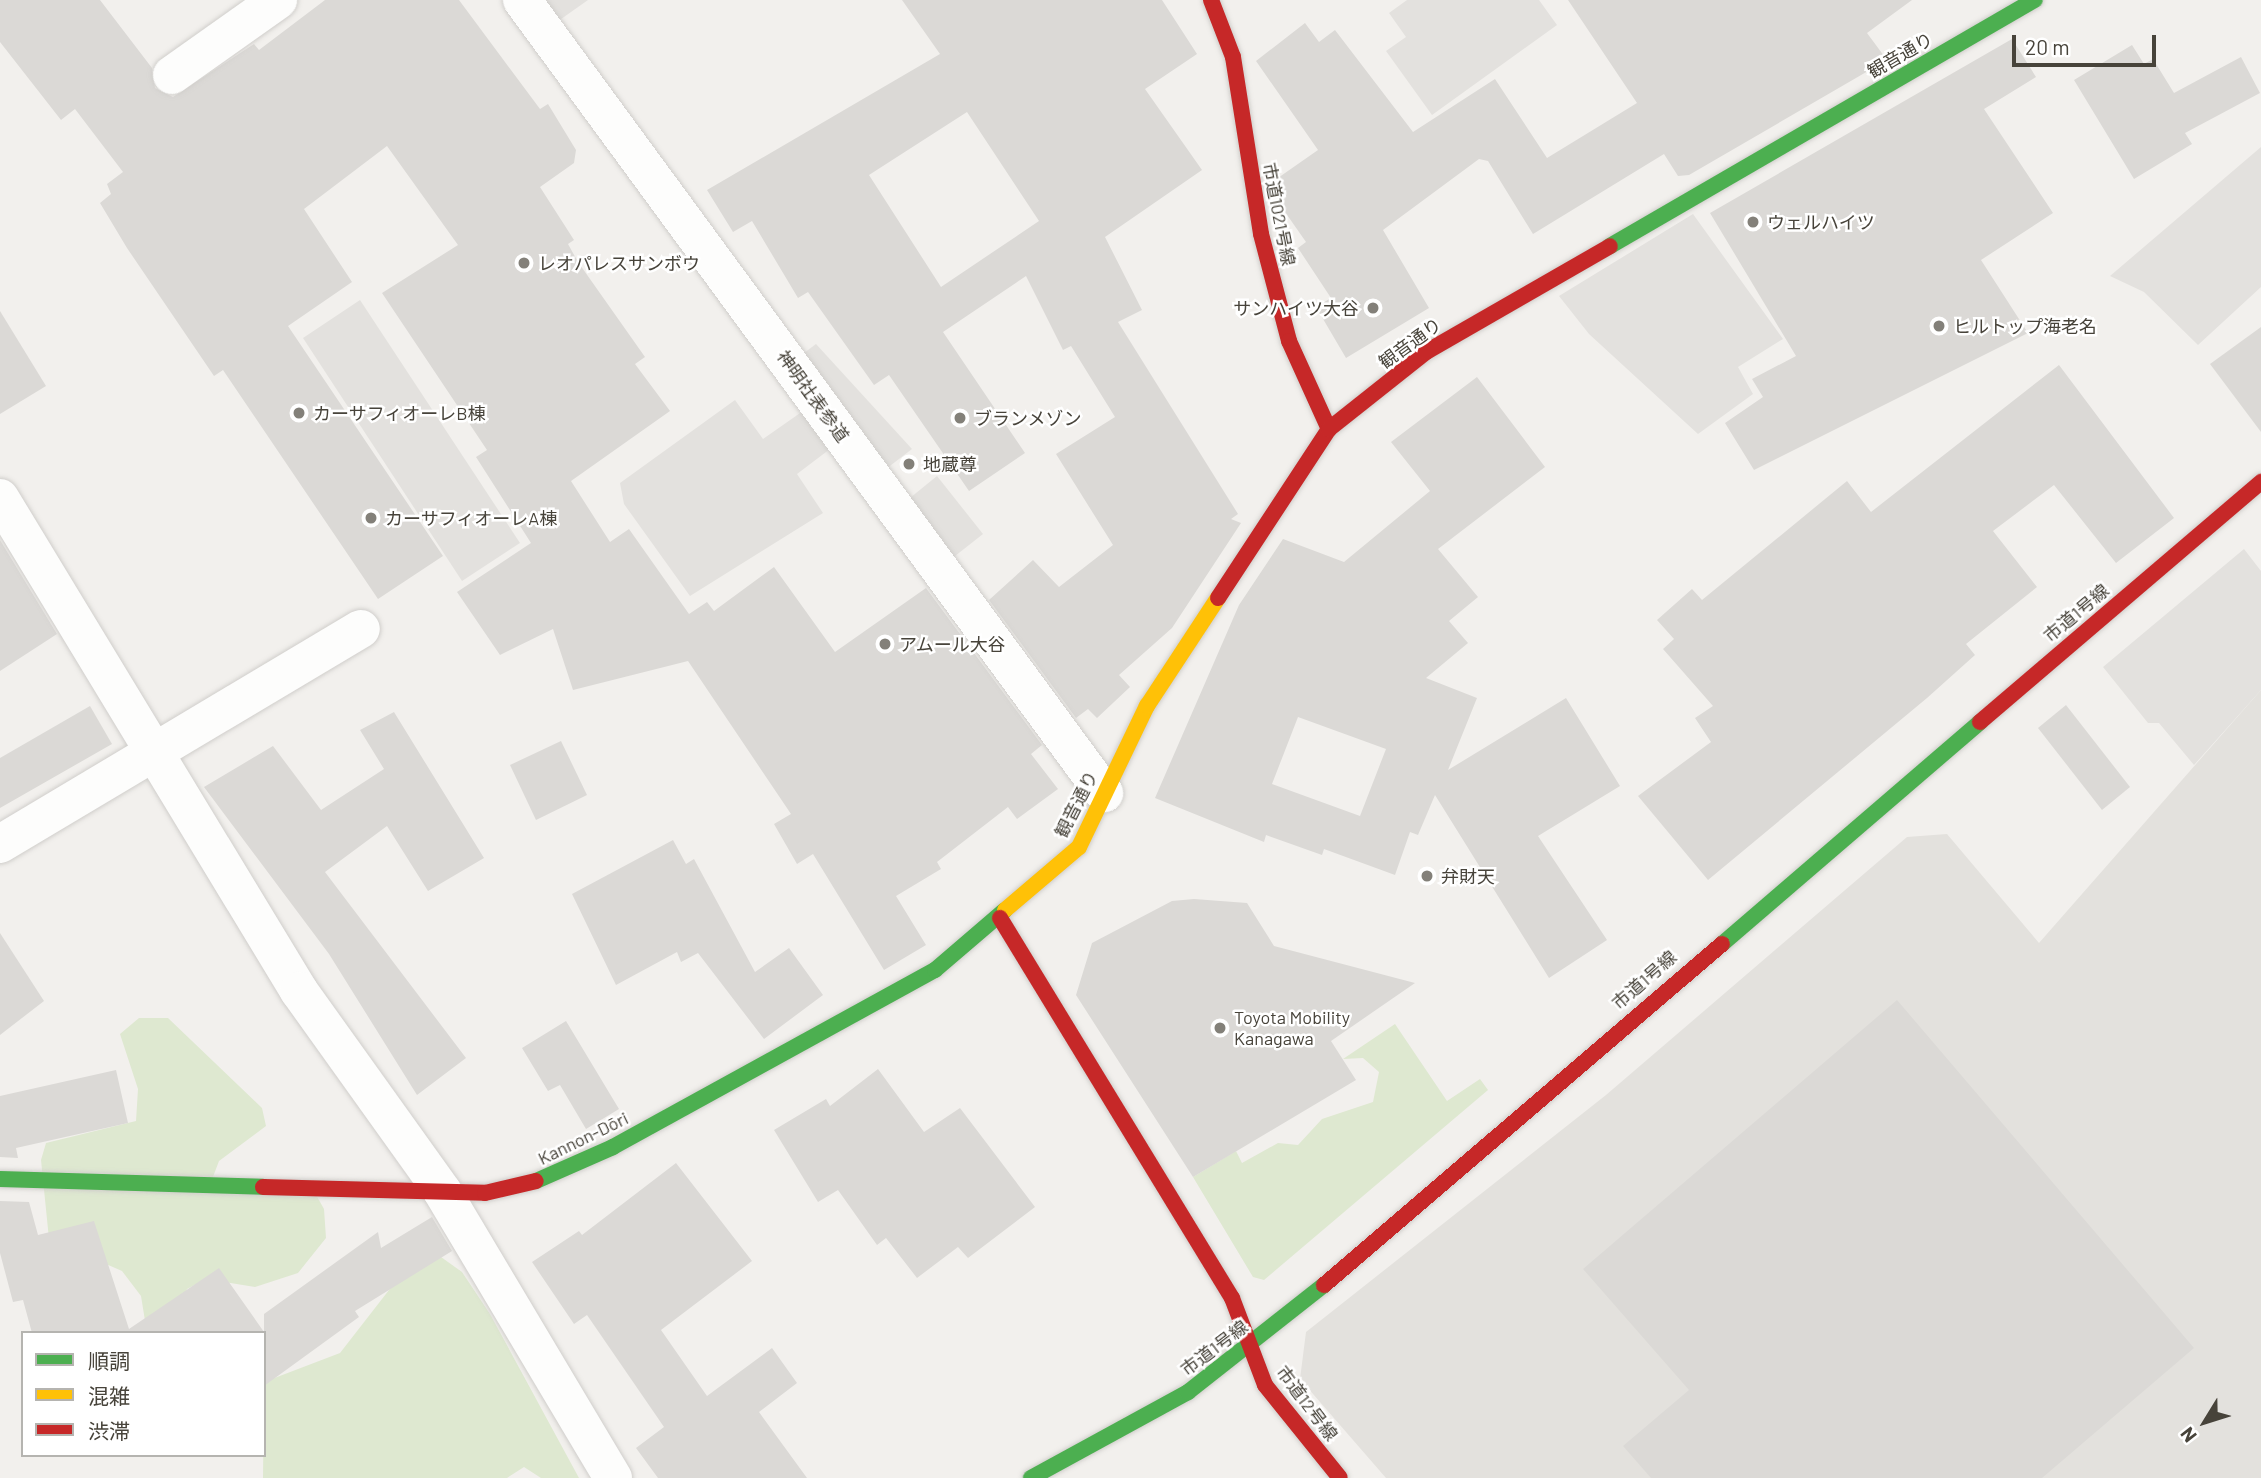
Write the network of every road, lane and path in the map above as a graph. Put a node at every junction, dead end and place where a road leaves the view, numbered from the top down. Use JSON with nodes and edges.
{"nodes":[{"id":1,"x":278,"y":0,"type":"edge"},
{"id":2,"x":522,"y":0,"type":"edge"},
{"id":3,"x":1211,"y":0,"type":"edge"},
{"id":4,"x":2035,"y":0,"type":"edge"},
{"id":5,"x":172,"y":75,"type":"dead end"},
{"id":6,"x":1329,"y":429,"type":"junction"},
{"id":7,"x":2261,"y":482,"type":"edge"},
{"id":8,"x":0,"y":498,"type":"edge"},
{"id":9,"x":361,"y":629,"type":"dead end"},
{"id":10,"x":153,"y":755,"type":"junction"},
{"id":11,"x":1104,"y":793,"type":"junction"},
{"id":12,"x":0,"y":844,"type":"edge"},
{"id":13,"x":1000,"y":918,"type":"junction"},
{"id":14,"x":0,"y":1179,"type":"edge"},
{"id":15,"x":442,"y":1191,"type":"junction"},
{"id":16,"x":1250,"y":1346,"type":"junction"},
{"id":17,"x":613,"y":1478,"type":"edge"},
{"id":18,"x":1031,"y":1478,"type":"edge"},
{"id":19,"x":1340,"y":1478,"type":"edge"}],
"edges":[{"from":1,"to":5,"type":"street"},
{"from":2,"to":11,"type":"street","name":"神明社表参道"},
{"from":3,"to":6,"type":"street","name":"市道1021号線"},
{"from":4,"to":6,"type":"street","name":"観音通り"},
{"from":6,"to":11,"type":"street","name":"観音通り"},
{"from":7,"to":16,"type":"street","name":"市道1号線"},
{"from":8,"to":10,"type":"street"},
{"from":9,"to":10,"type":"street"},
{"from":10,"to":12,"type":"street"},
{"from":10,"to":15,"type":"street"},
{"from":11,"to":13,"type":"street","name":"観音通り"},
{"from":13,"to":15,"type":"street","name":"Kannon-Dōri"},
{"from":13,"to":16,"type":"street","name":"市道12号線"},
{"from":14,"to":15,"type":"street","name":"Kannon-Dōri"},
{"from":15,"to":17,"type":"street"},
{"from":16,"to":18,"type":"street","name":"市道1号線"},
{"from":16,"to":19,"type":"street","name":"市道12号線"}]}
